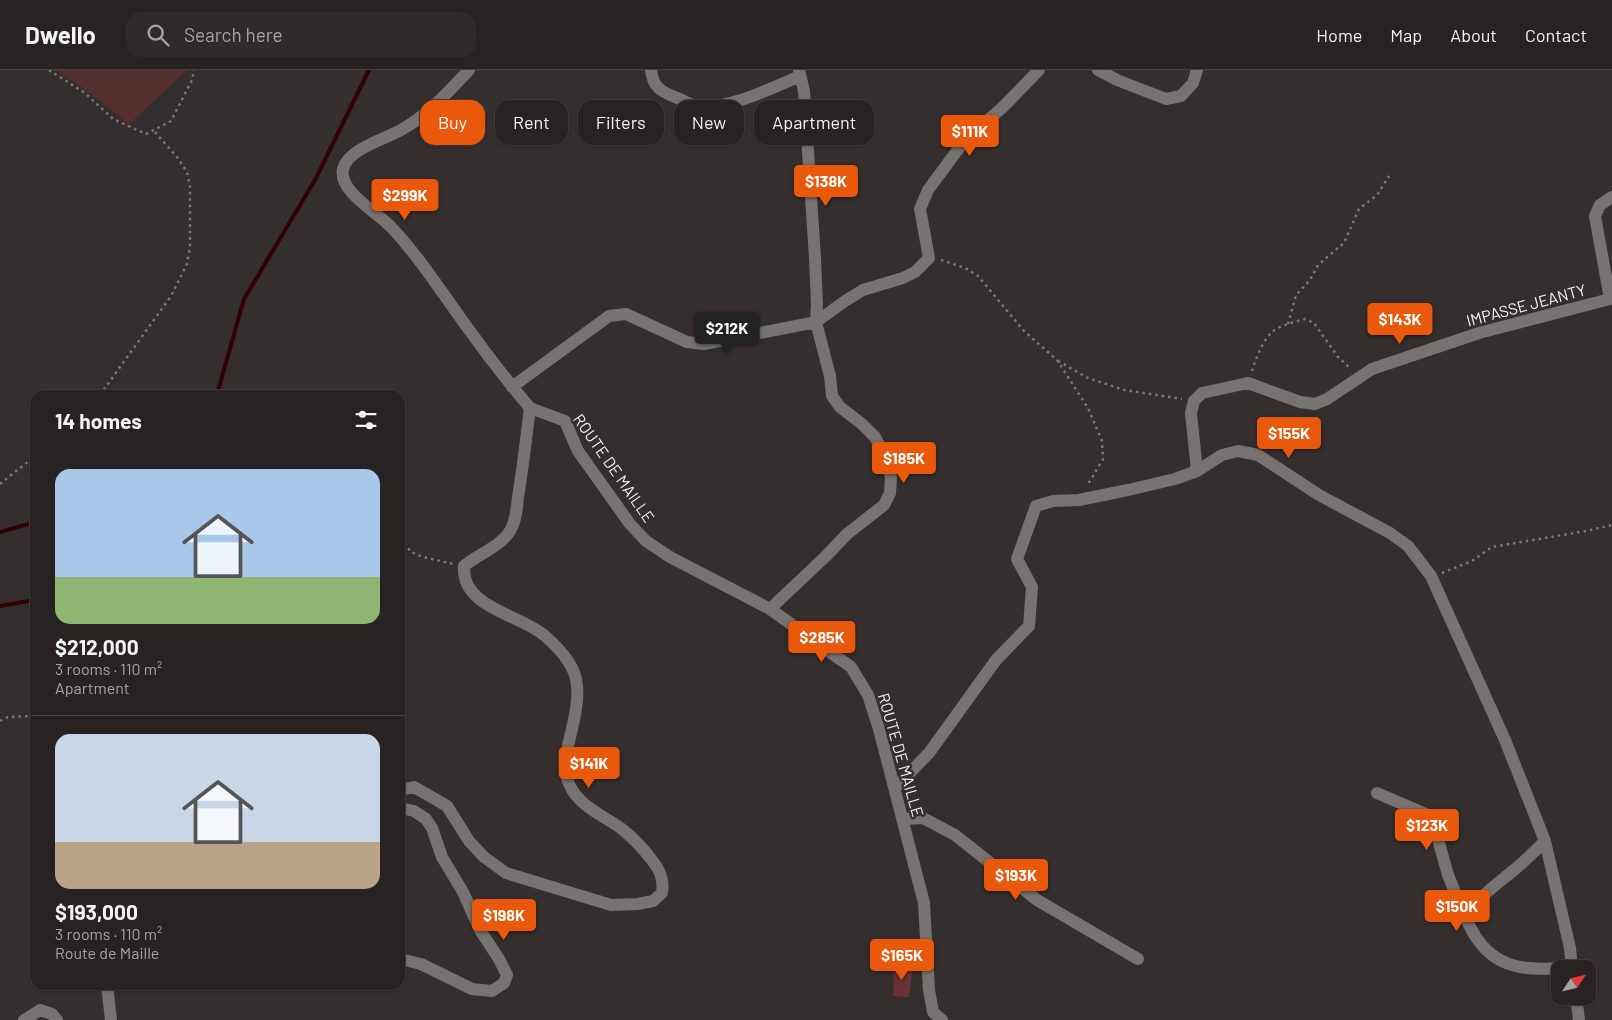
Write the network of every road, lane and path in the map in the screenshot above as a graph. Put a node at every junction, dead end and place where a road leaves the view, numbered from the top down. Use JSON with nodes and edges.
{"nodes":[{"id":1,"x":49,"y":70,"type":"edge"},
{"id":2,"x":193,"y":70,"type":"edge"},
{"id":3,"x":469,"y":70,"type":"edge"},
{"id":4,"x":651,"y":70,"type":"edge"},
{"id":5,"x":1039,"y":70,"type":"edge"},
{"id":6,"x":1098,"y":70,"type":"edge"},
{"id":7,"x":1197,"y":70,"type":"edge"},
{"id":8,"x":800,"y":73,"type":"edge"},
{"id":9,"x":154,"y":130,"type":"junction"},
{"id":10,"x":1389,"y":176,"type":"dead end"},
{"id":11,"x":1612,"y":197,"type":"edge"},
{"id":12,"x":929,"y":258,"type":"junction"},
{"id":13,"x":816,"y":322,"type":"junction"},
{"id":14,"x":1288,"y":324,"type":"junction"},
{"id":15,"x":1057,"y":360,"type":"junction"},
{"id":16,"x":1359,"y":377,"type":"junction"},
{"id":17,"x":1248,"y":383,"type":"junction"},
{"id":18,"x":512,"y":386,"type":"junction"},
{"id":19,"x":104,"y":390,"type":"edge"},
{"id":20,"x":1194,"y":401,"type":"junction"},
{"id":21,"x":530,"y":408,"type":"junction"},
{"id":22,"x":30,"y":460,"type":"edge"},
{"id":23,"x":1197,"y":471,"type":"junction"},
{"id":24,"x":0,"y":484,"type":"edge"},
{"id":25,"x":1078,"y":500,"type":"junction"},
{"id":26,"x":1612,"y":525,"type":"edge"},
{"id":27,"x":405,"y":544,"type":"edge"},
{"id":28,"x":464,"y":566,"type":"junction"},
{"id":29,"x":1431,"y":576,"type":"junction"},
{"id":30,"x":770,"y":609,"type":"junction"},
{"id":31,"x":30,"y":716,"type":"edge"},
{"id":32,"x":0,"y":721,"type":"edge"},
{"id":33,"x":895,"y":788,"type":"junction"},
{"id":34,"x":405,"y":789,"type":"edge"},
{"id":35,"x":1377,"y":792,"type":"dead end"},
{"id":36,"x":405,"y":809,"type":"edge"},
{"id":37,"x":903,"y":819,"type":"junction"},
{"id":38,"x":1545,"y":841,"type":"junction"},
{"id":39,"x":1466,"y":919,"type":"junction"},
{"id":40,"x":1138,"y":959,"type":"dead end"},
{"id":41,"x":405,"y":960,"type":"edge"},
{"id":42,"x":1571,"y":960,"type":"edge"},
{"id":43,"x":1551,"y":969,"type":"edge"},
{"id":44,"x":108,"y":990,"type":"edge"},
{"id":45,"x":1577,"y":1005,"type":"edge"},
{"id":46,"x":938,"y":1019,"type":"edge"},
{"id":47,"x":24,"y":1020,"type":"edge"},
{"id":48,"x":57,"y":1020,"type":"edge"},
{"id":49,"x":111,"y":1020,"type":"edge"},
{"id":50,"x":1579,"y":1020,"type":"edge"}],
"edges":[{"from":1,"to":9,"type":"path"},
{"from":2,"to":9,"type":"path"},
{"from":3,"to":18,"type":"street"},
{"from":4,"to":8,"type":"street"},
{"from":5,"to":12,"type":"street"},
{"from":6,"to":7,"type":"street"},
{"from":8,"to":13,"type":"street"},
{"from":9,"to":19,"type":"path"},
{"from":10,"to":14,"type":"path"},
{"from":11,"to":16,"type":"street","name":"IMPASSE JEANTY"},
{"from":12,"to":13,"type":"street"},
{"from":12,"to":15,"type":"path"},
{"from":13,"to":18,"type":"street"},
{"from":13,"to":30,"type":"street"},
{"from":14,"to":16,"type":"path"},
{"from":14,"to":17,"type":"path"},
{"from":15,"to":20,"type":"path"},
{"from":15,"to":25,"type":"path"},
{"from":16,"to":17,"type":"street","name":"IMPASSE JEANTY"},
{"from":17,"to":20,"type":"street"},
{"from":18,"to":21,"type":"street"},
{"from":20,"to":23,"type":"street"},
{"from":21,"to":28,"type":"street"},
{"from":21,"to":30,"type":"street","name":"ROUTE DE MAILLE"},
{"from":22,"to":24,"type":"path"},
{"from":23,"to":25,"type":"street"},
{"from":23,"to":29,"type":"street"},
{"from":25,"to":33,"type":"street"},
{"from":26,"to":29,"type":"path"},
{"from":27,"to":28,"type":"path"},
{"from":28,"to":34,"type":"street"},
{"from":29,"to":38,"type":"street"},
{"from":30,"to":33,"type":"street","name":"ROUTE DE MAILLE"},
{"from":31,"to":32,"type":"path"},
{"from":33,"to":37,"type":"street","name":"ROUTE DE MAILLE"},
{"from":35,"to":39,"type":"street"},
{"from":36,"to":41,"type":"street"},
{"from":37,"to":40,"type":"street"},
{"from":37,"to":46,"type":"street","name":"ROUTE DE MAILLE"},
{"from":38,"to":39,"type":"street"},
{"from":38,"to":42,"type":"street"},
{"from":39,"to":43,"type":"street"},
{"from":44,"to":49,"type":"street"},
{"from":45,"to":50,"type":"street"},
{"from":47,"to":48,"type":"street"}]}
